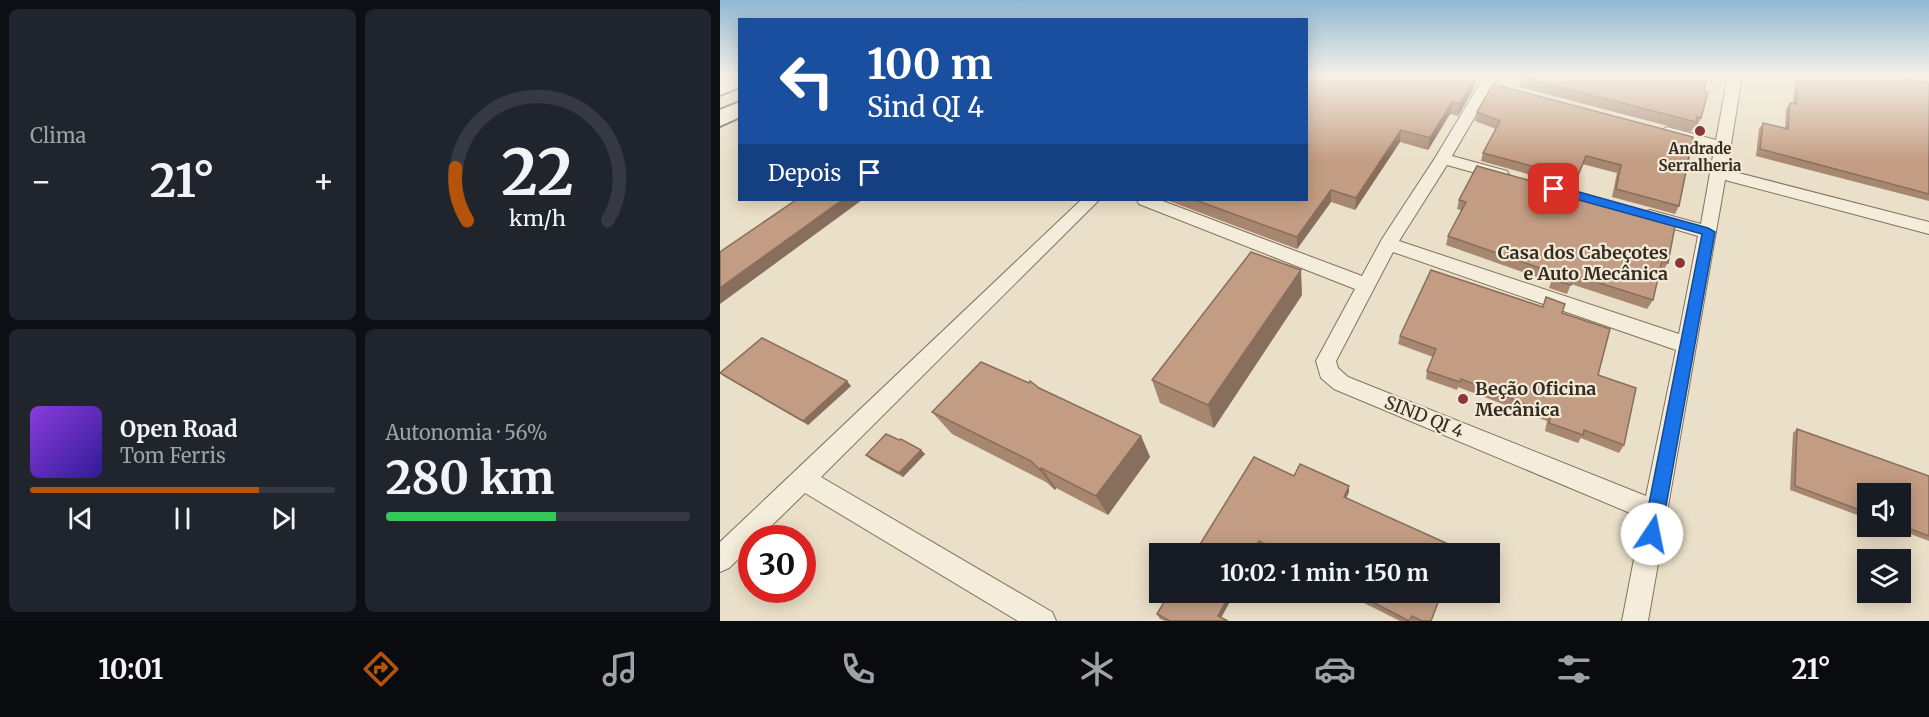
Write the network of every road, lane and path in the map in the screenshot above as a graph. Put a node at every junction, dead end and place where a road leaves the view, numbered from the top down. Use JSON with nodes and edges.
{"nodes":[{"id":1,"x":1478,"y":104,"type":"edge"},
{"id":2,"x":1730,"y":104,"type":"edge"},
{"id":3,"x":738,"y":109,"type":"edge"},
{"id":4,"x":720,"y":119,"type":"edge"},
{"id":5,"x":1655,"y":129,"type":"edge"},
{"id":6,"x":1722,"y":147,"type":"junction"},
{"id":7,"x":1443,"y":159,"type":"junction"},
{"id":8,"x":1719,"y":173,"type":"junction"},
{"id":9,"x":1513,"y":178,"type":"edge"},
{"id":10,"x":1090,"y":201,"type":"edge"},
{"id":11,"x":1148,"y":201,"type":"edge"},
{"id":12,"x":1639,"y":213,"type":"edge"},
{"id":13,"x":1929,"y":228,"type":"edge"},
{"id":14,"x":1708,"y":232,"type":"junction"},
{"id":15,"x":1388,"y":244,"type":"junction"},
{"id":16,"x":1365,"y":285,"type":"junction"},
{"id":17,"x":1686,"y":345,"type":"junction"},
{"id":18,"x":802,"y":479,"type":"junction"},
{"id":19,"x":1656,"y":512,"type":"junction"},
{"id":20,"x":720,"y":559,"type":"edge"},
{"id":21,"x":1043,"y":621,"type":"edge"},
{"id":22,"x":1635,"y":621,"type":"edge"}],
"edges":[{"from":1,"to":7,"type":"street","name":"SIND QI 4"},
{"from":2,"to":6,"type":"street"},
{"from":3,"to":4,"type":"main road"},
{"from":5,"to":6,"type":"street"},
{"from":6,"to":8,"type":"street"},
{"from":7,"to":9,"type":"street"},
{"from":7,"to":15,"type":"street","name":"SIND QI 4"},
{"from":8,"to":13,"type":"street"},
{"from":8,"to":14,"type":"street"},
{"from":10,"to":18,"type":"street"},
{"from":11,"to":16,"type":"street"},
{"from":12,"to":14,"type":"street"},
{"from":14,"to":17,"type":"street"},
{"from":15,"to":16,"type":"street","name":"SIND QI 4"},
{"from":15,"to":17,"type":"street"},
{"from":16,"to":19,"type":"street","name":"SIND QI 4"},
{"from":17,"to":19,"type":"street"},
{"from":18,"to":20,"type":"street"},
{"from":18,"to":21,"type":"street"},
{"from":19,"to":22,"type":"street"}]}
